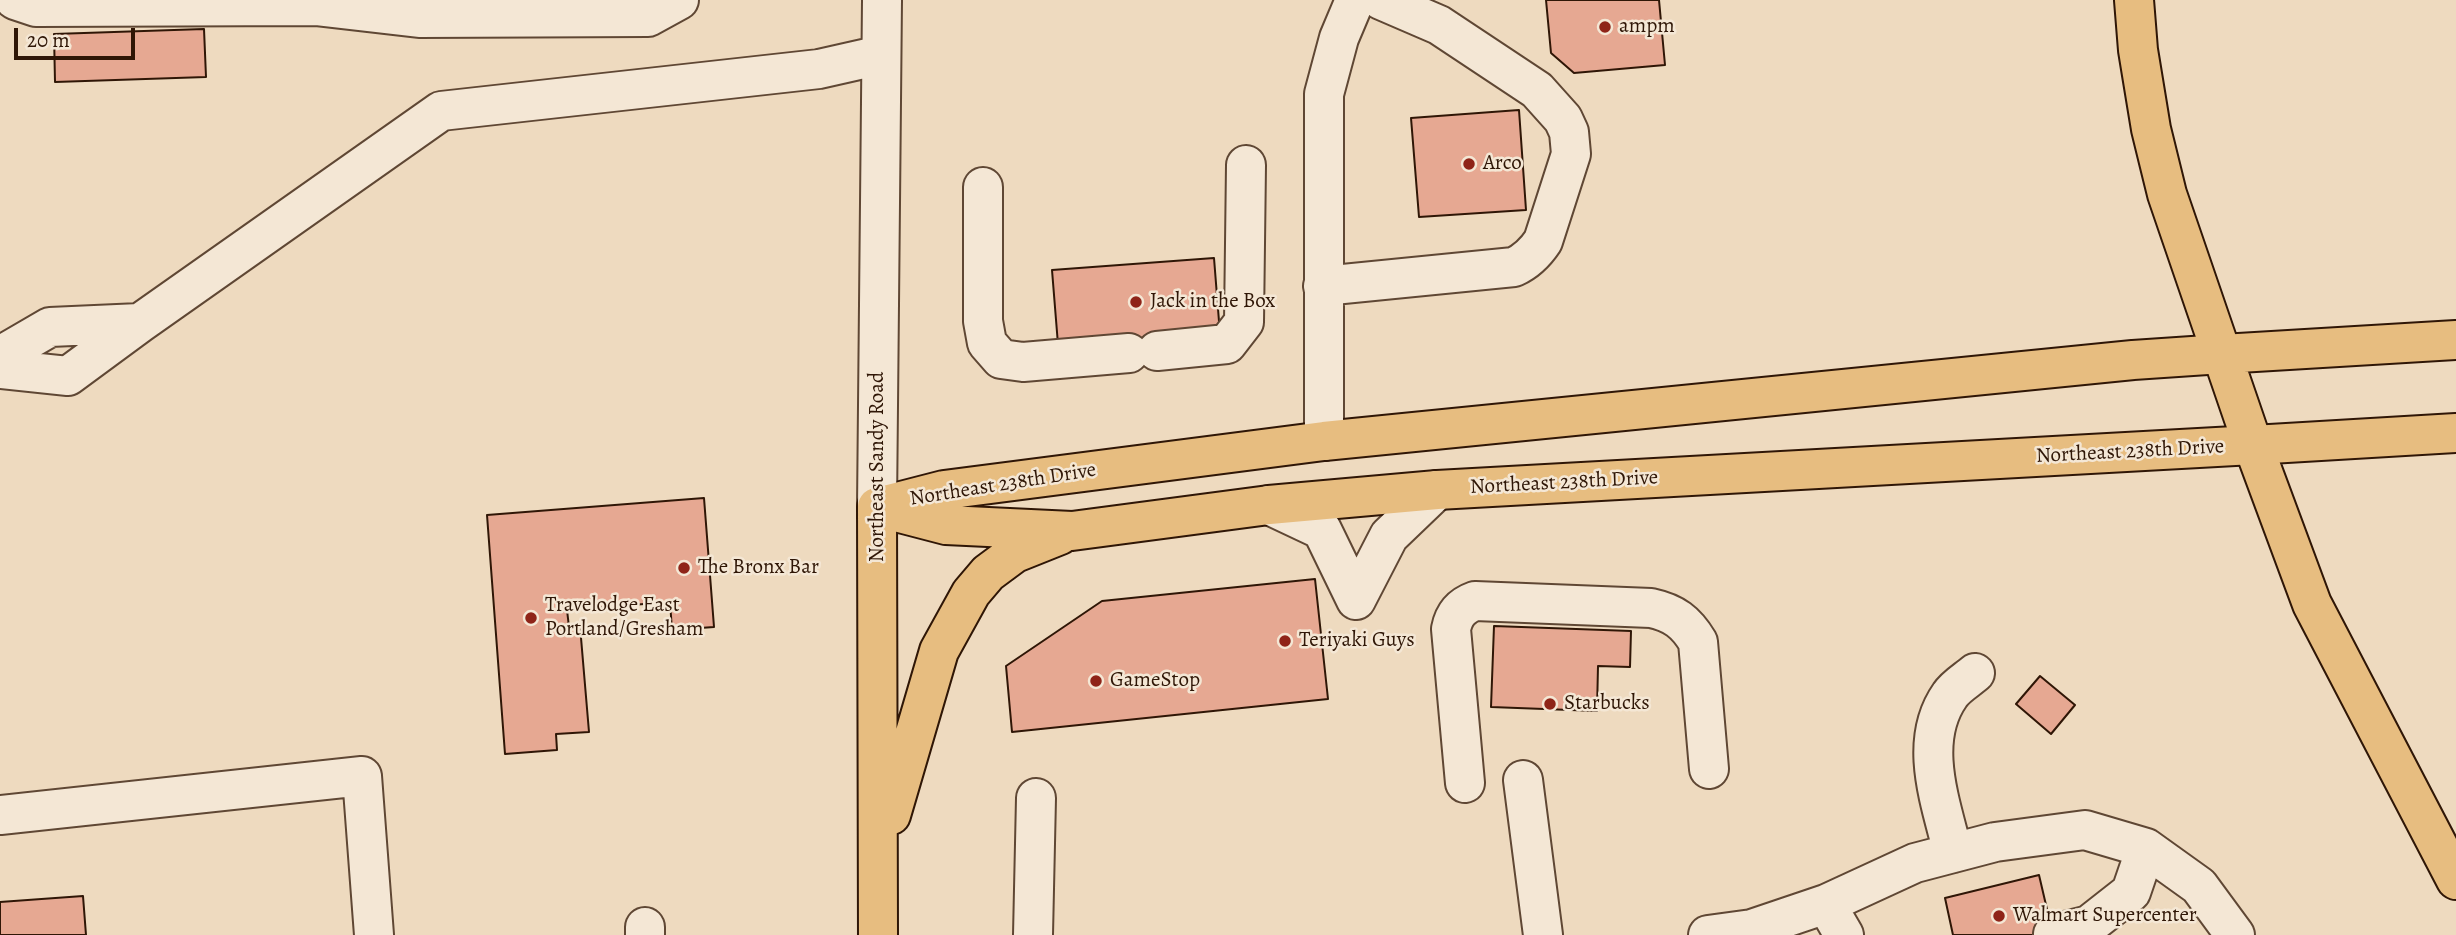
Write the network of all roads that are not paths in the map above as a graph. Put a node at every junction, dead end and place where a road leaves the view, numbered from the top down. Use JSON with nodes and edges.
{"nodes":[{"id":1,"x":15,"y":0,"type":"edge"},
{"id":2,"x":679,"y":0,"type":"edge"},
{"id":3,"x":882,"y":0,"type":"edge"},
{"id":4,"x":1355,"y":0,"type":"edge"},
{"id":5,"x":1381,"y":0,"type":"edge"},
{"id":6,"x":2134,"y":0,"type":"edge"},
{"id":7,"x":314,"y":3,"type":"edge"},
{"id":8,"x":881,"y":55,"type":"junction"},
{"id":9,"x":1246,"y":165,"type":"dead end"},
{"id":10,"x":983,"y":187,"type":"dead end"},
{"id":11,"x":1323,"y":286,"type":"junction"},
{"id":12,"x":141,"y":323,"type":"junction"},
{"id":13,"x":2456,"y":340,"type":"edge"},
{"id":14,"x":2222,"y":355,"type":"junction"},
{"id":15,"x":0,"y":356,"type":"edge"},
{"id":16,"x":0,"y":369,"type":"edge"},
{"id":17,"x":2456,"y":433,"type":"edge"},
{"id":18,"x":1324,"y":441,"type":"junction"},
{"id":19,"x":2253,"y":445,"type":"junction"},
{"id":20,"x":1437,"y":490,"type":"junction"},
{"id":21,"x":1269,"y":505,"type":"junction"},
{"id":22,"x":877,"y":507,"type":"junction"},
{"id":23,"x":1072,"y":530,"type":"junction"},
{"id":24,"x":1975,"y":673,"type":"dead end"},
{"id":25,"x":1709,"y":769,"type":"dead end"},
{"id":26,"x":1523,"y":780,"type":"dead end"},
{"id":27,"x":1465,"y":783,"type":"dead end"},
{"id":28,"x":1036,"y":798,"type":"dead end"},
{"id":29,"x":0,"y":815,"type":"edge"},
{"id":30,"x":2146,"y":848,"type":"junction"},
{"id":31,"x":1953,"y":853,"type":"junction"},
{"id":32,"x":879,"y":856,"type":"junction"},
{"id":33,"x":2456,"y":880,"type":"edge"},
{"id":34,"x":1835,"y":919,"type":"edge"},
{"id":35,"x":2053,"y":934,"type":"edge"},
{"id":36,"x":374,"y":935,"type":"edge"},
{"id":37,"x":878,"y":935,"type":"edge"},
{"id":38,"x":1033,"y":935,"type":"edge"},
{"id":39,"x":1543,"y":935,"type":"edge"},
{"id":40,"x":1708,"y":935,"type":"edge"},
{"id":41,"x":2235,"y":935,"type":"edge"}],
"edges":[{"from":1,"to":7,"type":"street"},
{"from":2,"to":7,"type":"street"},
{"from":3,"to":8,"type":"street","name":"Northeast Sandy Road"},
{"from":4,"to":11,"type":"street"},
{"from":5,"to":11,"type":"street"},
{"from":6,"to":14,"type":"main road"},
{"from":8,"to":12,"type":"street"},
{"from":8,"to":22,"type":"street","name":"Northeast Sandy Road"},
{"from":9,"to":10,"type":"street"},
{"from":11,"to":18,"type":"street"},
{"from":12,"to":15,"type":"street"},
{"from":12,"to":16,"type":"street"},
{"from":13,"to":14,"type":"main road","name":"Northeast 238th Drive"},
{"from":14,"to":18,"type":"main road","name":"Northeast 238th Drive"},
{"from":14,"to":19,"type":"main road"},
{"from":17,"to":19,"type":"main road","name":"Northeast 238th Drive"},
{"from":18,"to":22,"type":"main road","name":"Northeast 238th Drive"},
{"from":19,"to":20,"type":"main road","name":"Northeast 238th Drive"},
{"from":19,"to":33,"type":"main road"},
{"from":20,"to":21,"type":"main road","name":"Northeast 238th Drive"},
{"from":20,"to":21,"type":"street"},
{"from":21,"to":23,"type":"main road","name":"Northeast 238th Drive"},
{"from":22,"to":23,"type":"main road","name":"Northeast 238th Drive"},
{"from":22,"to":32,"type":"main road","name":"Northeast Sandy Road"},
{"from":23,"to":32,"type":"main road"},
{"from":24,"to":31,"type":"street"},
{"from":25,"to":27,"type":"street"},
{"from":26,"to":39,"type":"street"},
{"from":28,"to":38,"type":"street"},
{"from":29,"to":36,"type":"street"},
{"from":30,"to":31,"type":"street"},
{"from":30,"to":35,"type":"street"},
{"from":30,"to":41,"type":"street"},
{"from":31,"to":34,"type":"street"},
{"from":32,"to":37,"type":"main road","name":"Northeast Sandy Road"},
{"from":34,"to":40,"type":"street"}]}
